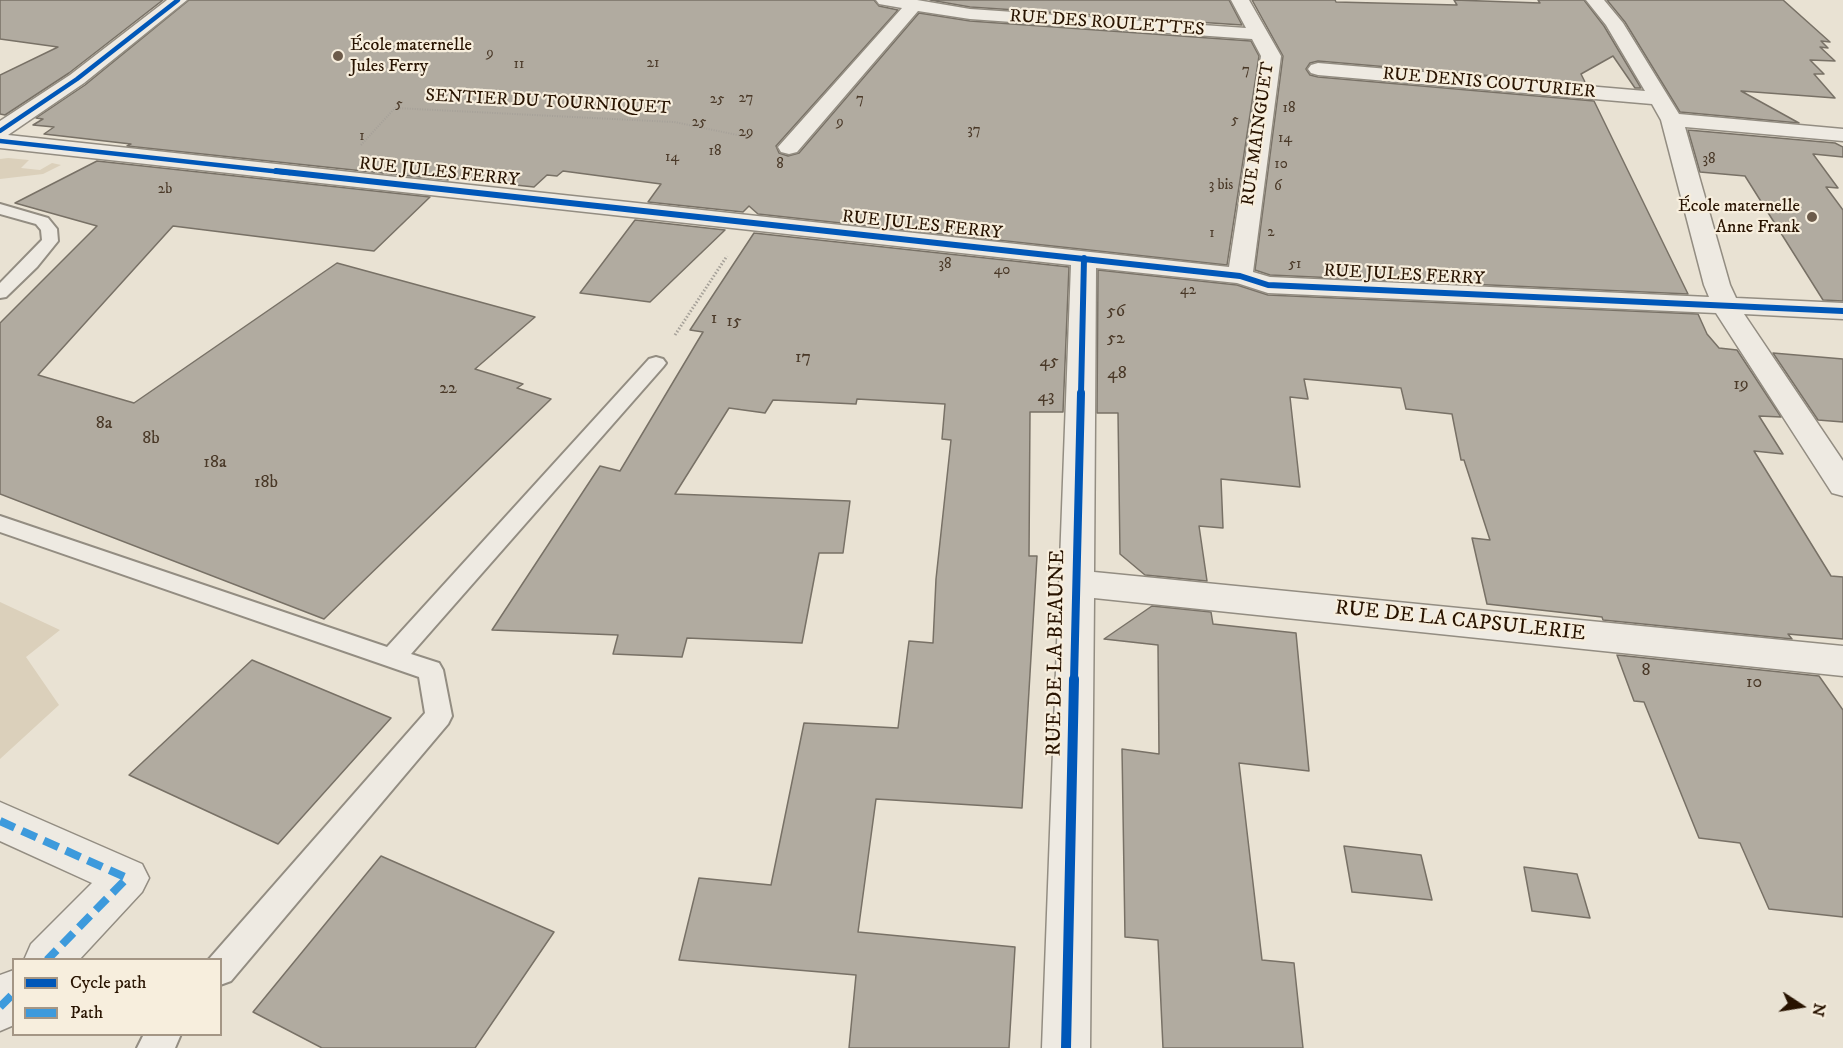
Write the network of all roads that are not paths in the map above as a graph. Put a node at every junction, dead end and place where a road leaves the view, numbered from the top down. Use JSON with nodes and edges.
{"nodes":[{"id":1,"x":178,"y":0,"type":"edge"},
{"id":2,"x":885,"y":0,"type":"edge"},
{"id":3,"x":1240,"y":0,"type":"edge"},
{"id":4,"x":1595,"y":0,"type":"edge"},
{"id":5,"x":914,"y":5,"type":"junction"},
{"id":6,"x":1259,"y":34,"type":"junction"},
{"id":7,"x":1318,"y":69,"type":"dead end"},
{"id":8,"x":1661,"y":99,"type":"junction"},
{"id":9,"x":1672,"y":120,"type":"junction"},
{"id":10,"x":0,"y":131,"type":"edge"},
{"id":11,"x":1843,"y":135,"type":"edge"},
{"id":12,"x":0,"y":141,"type":"edge"},
{"id":13,"x":789,"y":147,"type":"road end"},
{"id":14,"x":0,"y":209,"type":"edge"},
{"id":15,"x":1084,"y":258,"type":"junction"},
{"id":16,"x":1240,"y":276,"type":"junction"},
{"id":17,"x":0,"y":293,"type":"edge"},
{"id":18,"x":1725,"y":305,"type":"junction"},
{"id":19,"x":1843,"y":311,"type":"edge"},
{"id":20,"x":656,"y":363,"type":"road end"},
{"id":21,"x":1843,"y":485,"type":"edge"},
{"id":22,"x":0,"y":524,"type":"edge"},
{"id":23,"x":1077,"y":583,"type":"junction"},
{"id":24,"x":392,"y":659,"type":"junction"},
{"id":25,"x":1843,"y":661,"type":"edge"},
{"id":26,"x":0,"y":821,"type":"edge"},
{"id":27,"x":49,"y":958,"type":"edge"},
{"id":28,"x":222,"y":968,"type":"edge"},
{"id":29,"x":12,"y":995,"type":"edge"},
{"id":30,"x":0,"y":1007,"type":"edge"},
{"id":31,"x":164,"y":1036,"type":"edge"},
{"id":32,"x":154,"y":1048,"type":"edge"},
{"id":33,"x":1066,"y":1048,"type":"edge"}],
"edges":[{"from":1,"to":10,"type":"street"},
{"from":2,"to":5,"type":"street","name":"RUE DES ROULETTES"},
{"from":3,"to":6,"type":"street","name":"RUE MAINGUET"},
{"from":4,"to":8,"type":"street"},
{"from":5,"to":6,"type":"street","name":"RUE DES ROULETTES"},
{"from":5,"to":13,"type":"street"},
{"from":6,"to":16,"type":"street","name":"RUE MAINGUET"},
{"from":7,"to":8,"type":"street","name":"RUE DENIS COUTURIER"},
{"from":8,"to":9,"type":"street"},
{"from":9,"to":11,"type":"street"},
{"from":9,"to":18,"type":"street"},
{"from":12,"to":15,"type":"street","name":"RUE JULES FERRY"},
{"from":14,"to":17,"type":"lane"},
{"from":15,"to":16,"type":"street","name":"RUE JULES FERRY"},
{"from":15,"to":23,"type":"street","name":"RUE DE LA BEAUNE"},
{"from":16,"to":18,"type":"street","name":"RUE JULES FERRY"},
{"from":18,"to":19,"type":"street","name":"RUE JULES FERRY"},
{"from":18,"to":21,"type":"street"},
{"from":20,"to":24,"type":"lane"},
{"from":22,"to":24,"type":"lane"},
{"from":23,"to":25,"type":"street","name":"RUE DE LA CAPSULERIE"},
{"from":23,"to":33,"type":"street","name":"RUE DE LA BEAUNE"},
{"from":24,"to":28,"type":"lane"},
{"from":26,"to":27,"type":"street"},
{"from":29,"to":30,"type":"street"},
{"from":31,"to":32,"type":"lane"}]}
